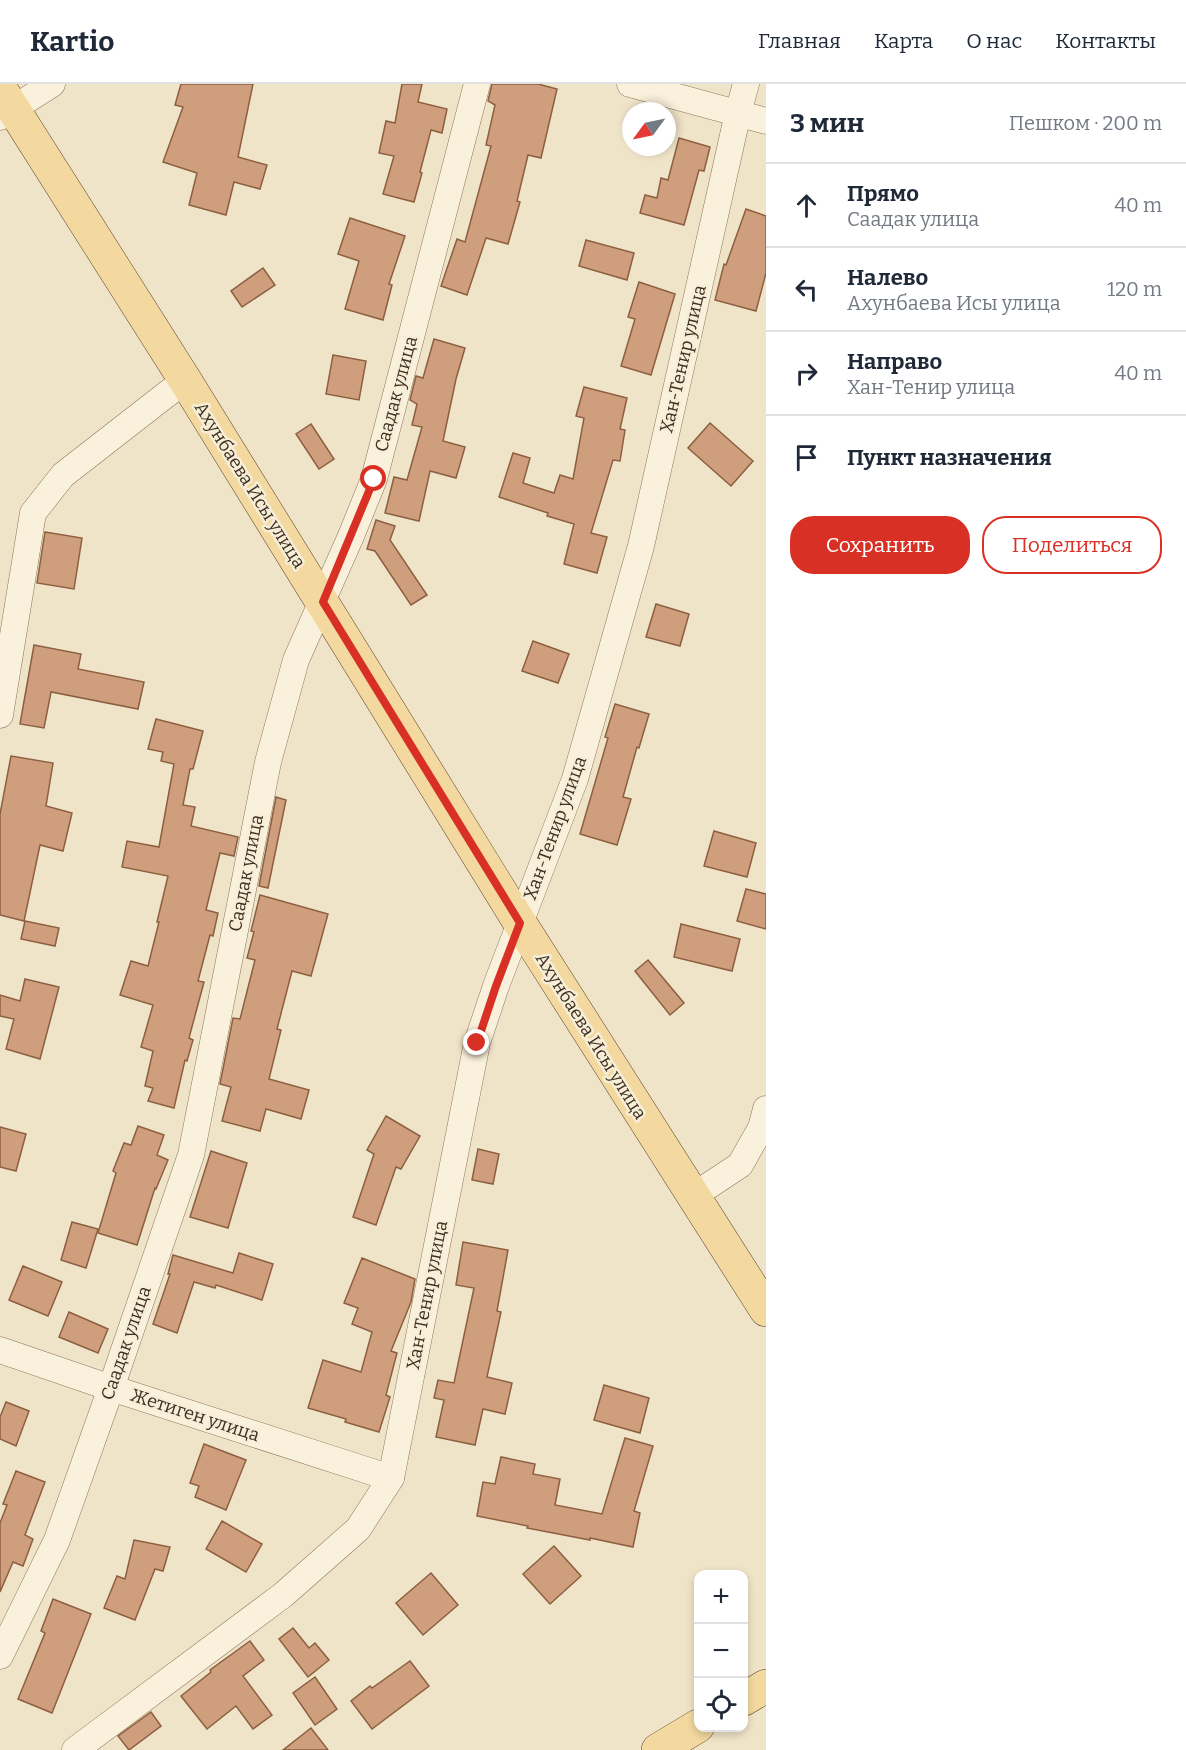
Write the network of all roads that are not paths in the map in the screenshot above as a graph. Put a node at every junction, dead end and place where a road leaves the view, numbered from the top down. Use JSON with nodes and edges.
{"nodes":[{"id":1,"x":52,"y":84,"type":"edge"},
{"id":2,"x":477,"y":84,"type":"edge"},
{"id":3,"x":630,"y":84,"type":"edge"},
{"id":4,"x":746,"y":84,"type":"edge"},
{"id":5,"x":4,"y":105,"type":"edge"},
{"id":6,"x":738,"y":113,"type":"junction"},
{"id":7,"x":766,"y":121,"type":"edge"},
{"id":8,"x":185,"y":380,"type":"junction"},
{"id":9,"x":323,"y":602,"type":"junction"},
{"id":10,"x":0,"y":715,"type":"edge"},
{"id":11,"x":520,"y":923,"type":"junction"},
{"id":12,"x":766,"y":1109,"type":"edge"},
{"id":13,"x":693,"y":1196,"type":"junction"},
{"id":14,"x":766,"y":1310,"type":"edge"},
{"id":15,"x":0,"y":1350,"type":"edge"},
{"id":16,"x":111,"y":1389,"type":"junction"},
{"id":17,"x":391,"y":1478,"type":"junction"},
{"id":18,"x":0,"y":1656,"type":"edge"},
{"id":19,"x":766,"y":1686,"type":"edge"},
{"id":20,"x":748,"y":1697,"type":"edge"},
{"id":21,"x":694,"y":1729,"type":"edge"},
{"id":22,"x":75,"y":1750,"type":"edge"},
{"id":23,"x":658,"y":1750,"type":"edge"}],
"edges":[{"from":1,"to":5,"type":"street"},
{"from":2,"to":9,"type":"street","name":"Саадак улица"},
{"from":3,"to":6,"type":"street"},
{"from":4,"to":6,"type":"street","name":"Хан-Тенир улица"},
{"from":5,"to":8,"type":"main road","name":"Ахунбаева Исы улица"},
{"from":6,"to":7,"type":"street"},
{"from":6,"to":11,"type":"street","name":"Хан-Тенир улица"},
{"from":8,"to":9,"type":"main road","name":"Ахунбаева Исы улица"},
{"from":8,"to":10,"type":"street"},
{"from":9,"to":11,"type":"main road","name":"Ахунбаева Исы улица"},
{"from":9,"to":16,"type":"street","name":"Саадак улица"},
{"from":11,"to":13,"type":"main road","name":"Ахунбаева Исы улица"},
{"from":11,"to":17,"type":"street","name":"Хан-Тенир улица"},
{"from":12,"to":13,"type":"street"},
{"from":13,"to":14,"type":"main road","name":"Ахунбаева Исы улица"},
{"from":15,"to":16,"type":"street","name":"Жетиген улица"},
{"from":16,"to":17,"type":"street","name":"Жетиген улица"},
{"from":16,"to":18,"type":"street","name":"Саадак улица"},
{"from":17,"to":22,"type":"street","name":"Хан-Тенир улица"},
{"from":19,"to":20,"type":"main road"},
{"from":21,"to":23,"type":"main road"}]}
